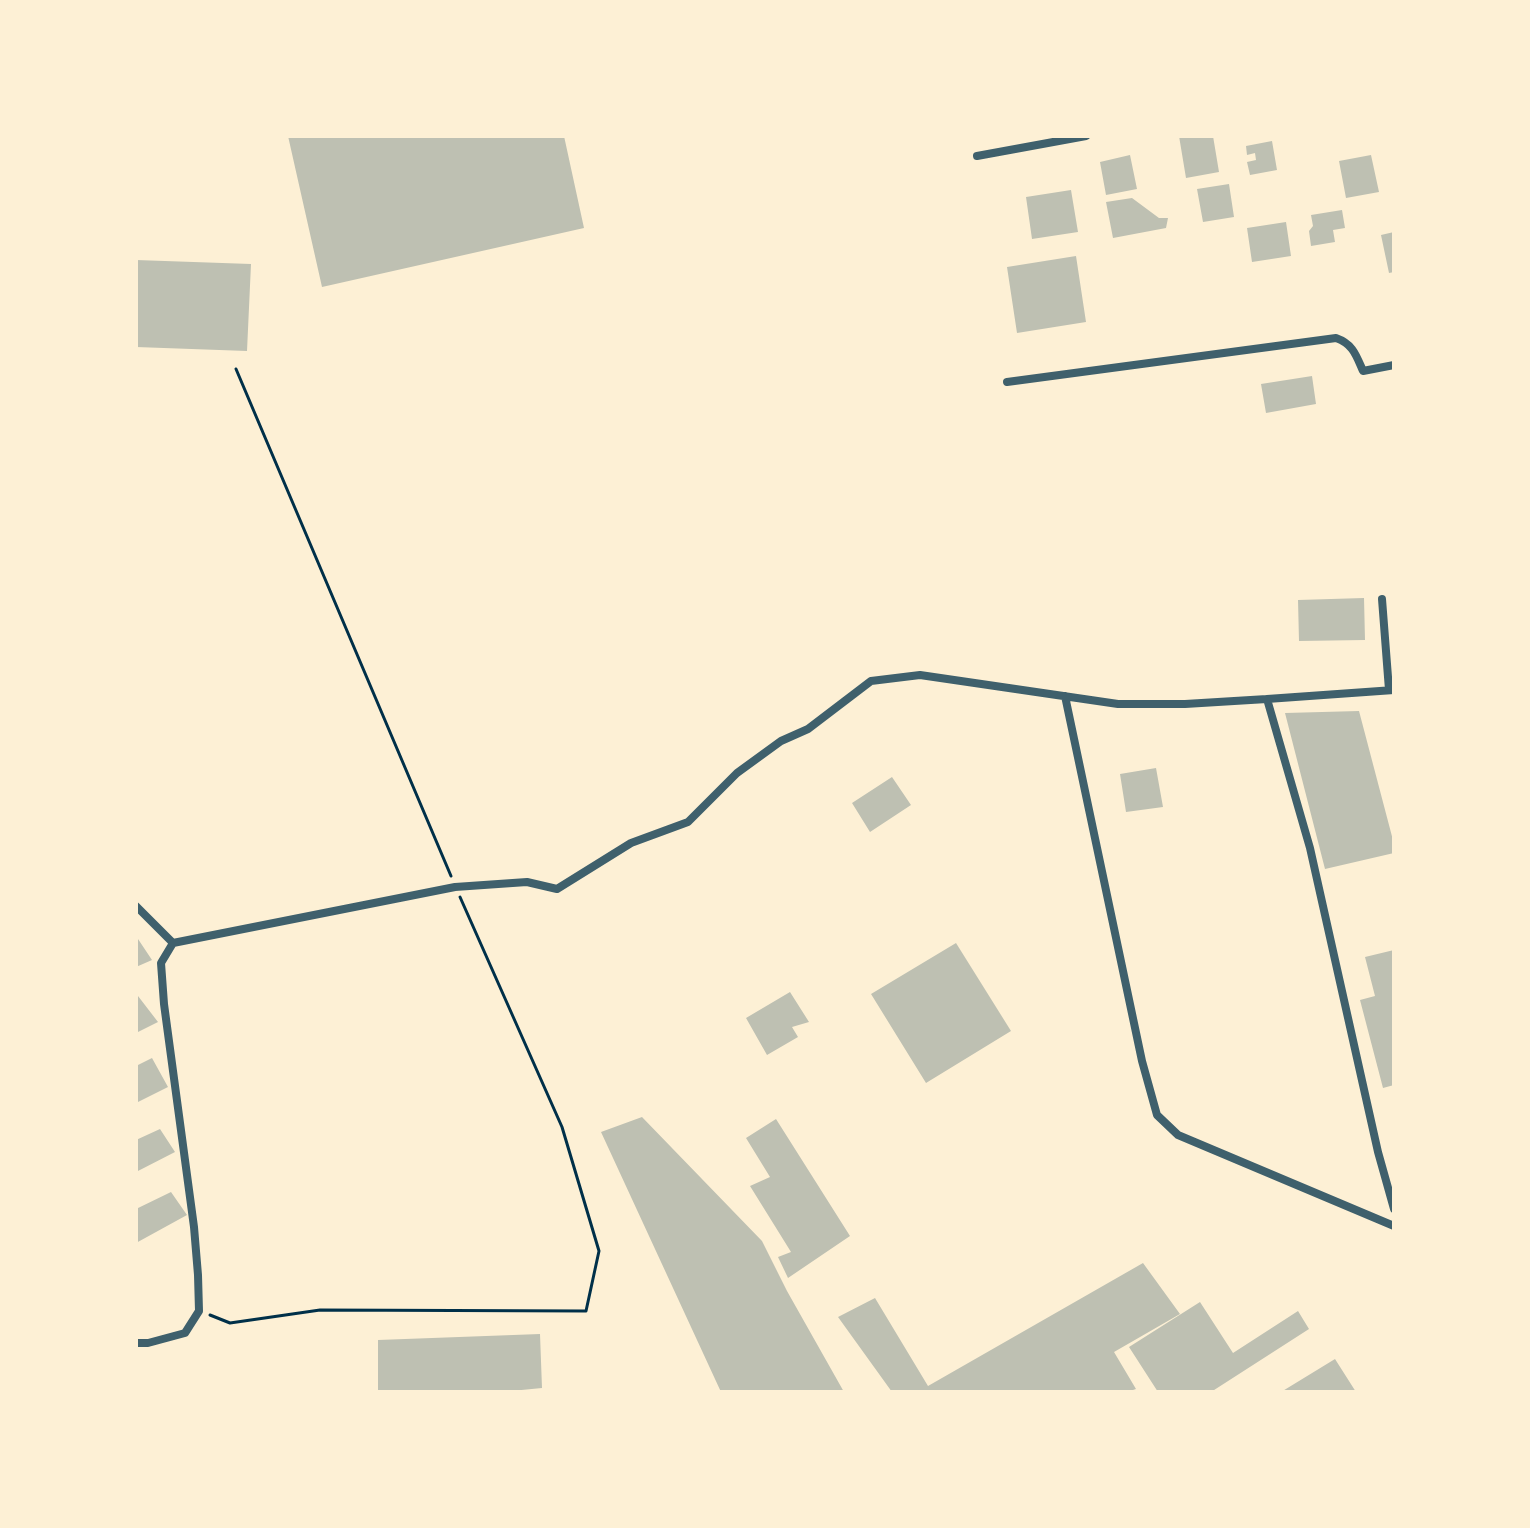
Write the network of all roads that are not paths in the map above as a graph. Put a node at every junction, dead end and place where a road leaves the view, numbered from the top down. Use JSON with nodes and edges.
{"nodes":[{"id":1,"x":1086,"y":136,"type":"edge"},
{"id":2,"x":977,"y":156,"type":"dead end"},
{"id":3,"x":1394,"y":365,"type":"edge"},
{"id":4,"x":1007,"y":382,"type":"dead end"},
{"id":5,"x":1382,"y":599,"type":"dead end"},
{"id":6,"x":1391,"y":690,"type":"edge"},
{"id":7,"x":1065,"y":696,"type":"junction"},
{"id":8,"x":1267,"y":699,"type":"junction"},
{"id":9,"x":136,"y":906,"type":"edge"},
{"id":10,"x":173,"y":943,"type":"junction"},
{"id":11,"x":1394,"y":1209,"type":"edge"},
{"id":12,"x":1394,"y":1226,"type":"edge"},
{"id":13,"x":136,"y":1343,"type":"edge"}],
"edges":[{"from":1,"to":2,"type":"street"},
{"from":3,"to":4,"type":"street"},
{"from":5,"to":6,"type":"street"},
{"from":6,"to":8,"type":"street"},
{"from":7,"to":8,"type":"street"},
{"from":7,"to":10,"type":"street"},
{"from":7,"to":12,"type":"street"},
{"from":8,"to":11,"type":"street"},
{"from":9,"to":10,"type":"street"},
{"from":10,"to":13,"type":"street"}]}
